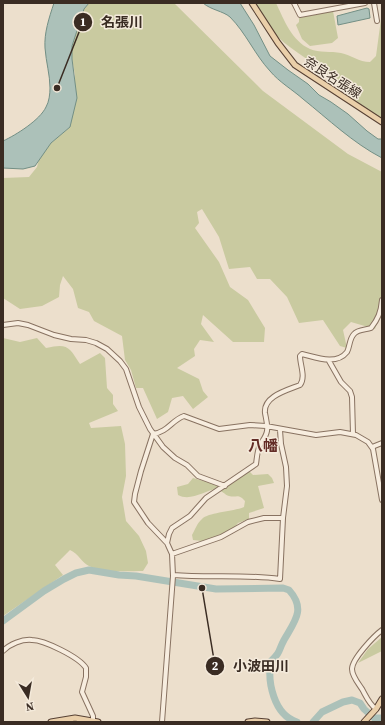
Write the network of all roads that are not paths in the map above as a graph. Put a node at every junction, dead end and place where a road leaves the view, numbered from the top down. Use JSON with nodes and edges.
{"nodes":[{"id":1,"x":252,"y":3,"type":"edge"},
{"id":2,"x":294,"y":3,"type":"edge"},
{"id":3,"x":365,"y":3,"type":"edge"},
{"id":4,"x":374,"y":3,"type":"edge"},
{"id":5,"x":378,"y":21,"type":"dead end"},
{"id":6,"x":382,"y":122,"type":"edge"},
{"id":7,"x":382,"y":300,"type":"edge"},
{"id":8,"x":3,"y":325,"type":"edge"},
{"id":9,"x":329,"y":361,"type":"junction"},
{"id":10,"x":266,"y":426,"type":"junction"},
{"id":11,"x":280,"y":430,"type":"junction"},
{"id":12,"x":154,"y":434,"type":"junction"},
{"id":13,"x":353,"y":434,"type":"junction"},
{"id":14,"x":382,"y":443,"type":"edge"},
{"id":15,"x":372,"y":447,"type":"junction"},
{"id":16,"x":225,"y":486,"type":"junction"},
{"id":17,"x":382,"y":500,"type":"edge"},
{"id":18,"x":283,"y":518,"type":"junction"},
{"id":19,"x":167,"y":543,"type":"junction"},
{"id":20,"x":172,"y":554,"type":"junction"},
{"id":21,"x":173,"y":575,"type":"junction"},
{"id":22,"x":382,"y":630,"type":"edge"},
{"id":23,"x":3,"y":651,"type":"edge"},
{"id":24,"x":382,"y":699,"type":"edge"},
{"id":25,"x":375,"y":711,"type":"junction"},
{"id":26,"x":96,"y":721,"type":"edge"},
{"id":27,"x":366,"y":721,"type":"edge"},
{"id":28,"x":50,"y":722,"type":"edge"},
{"id":29,"x":162,"y":722,"type":"edge"},
{"id":30,"x":248,"y":722,"type":"edge"},
{"id":31,"x":267,"y":722,"type":"edge"}],
"edges":[{"from":1,"to":6,"type":"main road","name":"奈良名張線"},
{"from":2,"to":3,"type":"street"},
{"from":4,"to":5,"type":"street"},
{"from":7,"to":9,"type":"street"},
{"from":8,"to":12,"type":"street"},
{"from":9,"to":10,"type":"street"},
{"from":9,"to":13,"type":"street"},
{"from":10,"to":11,"type":"street"},
{"from":10,"to":12,"type":"street"},
{"from":10,"to":16,"type":"street"},
{"from":11,"to":13,"type":"street"},
{"from":11,"to":18,"type":"street"},
{"from":12,"to":16,"type":"street"},
{"from":12,"to":19,"type":"street"},
{"from":13,"to":15,"type":"street"},
{"from":14,"to":15,"type":"street"},
{"from":15,"to":17,"type":"street"},
{"from":16,"to":19,"type":"street"},
{"from":18,"to":20,"type":"street"},
{"from":18,"to":21,"type":"street"},
{"from":19,"to":20,"type":"street"},
{"from":20,"to":21,"type":"street"},
{"from":21,"to":29,"type":"street"},
{"from":22,"to":25,"type":"street"},
{"from":23,"to":26,"type":"street"},
{"from":24,"to":25,"type":"main road"},
{"from":25,"to":27,"type":"main road"},
{"from":26,"to":28,"type":"main road"},
{"from":30,"to":31,"type":"main road"}]}
